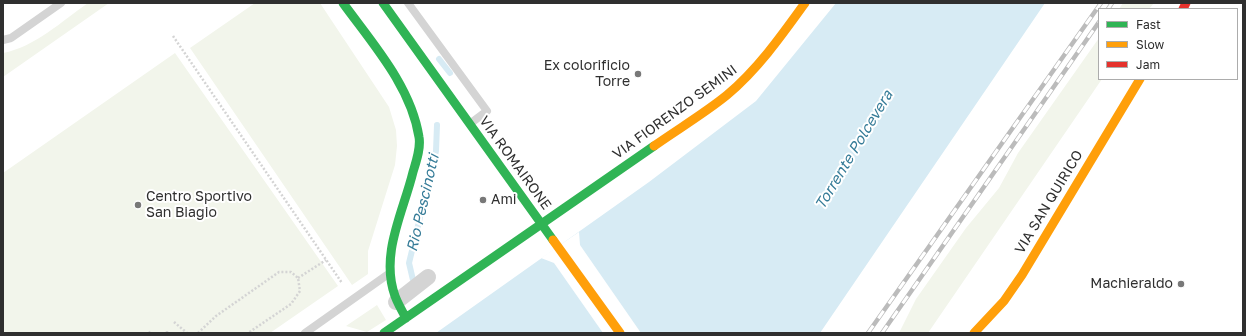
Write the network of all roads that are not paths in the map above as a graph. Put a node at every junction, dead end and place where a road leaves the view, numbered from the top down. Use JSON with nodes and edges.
{"nodes":[{"id":1,"x":61,"y":3,"type":"edge"},
{"id":2,"x":342,"y":3,"type":"edge"},
{"id":3,"x":383,"y":3,"type":"edge"},
{"id":4,"x":408,"y":3,"type":"edge"},
{"id":5,"x":805,"y":3,"type":"edge"},
{"id":6,"x":3,"y":40,"type":"edge"},
{"id":7,"x":1139,"y":80,"type":"edge"},
{"id":8,"x":470,"y":123,"type":"junction"},
{"id":9,"x":542,"y":225,"type":"junction"},
{"id":10,"x":390,"y":274,"type":"junction"},
{"id":11,"x":428,"y":277,"type":"dead end"},
{"id":12,"x":396,"y":302,"type":"junction"},
{"id":13,"x":406,"y":318,"type":"junction"},
{"id":14,"x":305,"y":333,"type":"edge"},
{"id":15,"x":384,"y":333,"type":"edge"},
{"id":16,"x":620,"y":333,"type":"edge"},
{"id":17,"x":974,"y":333,"type":"edge"}],
"edges":[{"from":1,"to":6,"type":"lane"},
{"from":2,"to":10,"type":"main road"},
{"from":3,"to":8,"type":"main road","name":"VIA ROMAIRONE"},
{"from":4,"to":8,"type":"lane"},
{"from":5,"to":9,"type":"main road","name":"VIA FIORENZO SEMINI"},
{"from":7,"to":17,"type":"main road","name":"VIA SAN QUIRICO"},
{"from":8,"to":9,"type":"main road","name":"VIA ROMAIRONE"},
{"from":9,"to":13,"type":"main road","name":"VIA ROMAIRONE"},
{"from":9,"to":16,"type":"main road"},
{"from":10,"to":12,"type":"main road"},
{"from":10,"to":14,"type":"lane"},
{"from":11,"to":12,"type":"street"},
{"from":12,"to":13,"type":"main road"},
{"from":13,"to":15,"type":"main road","name":"VIA ROMAIRONE"}]}
